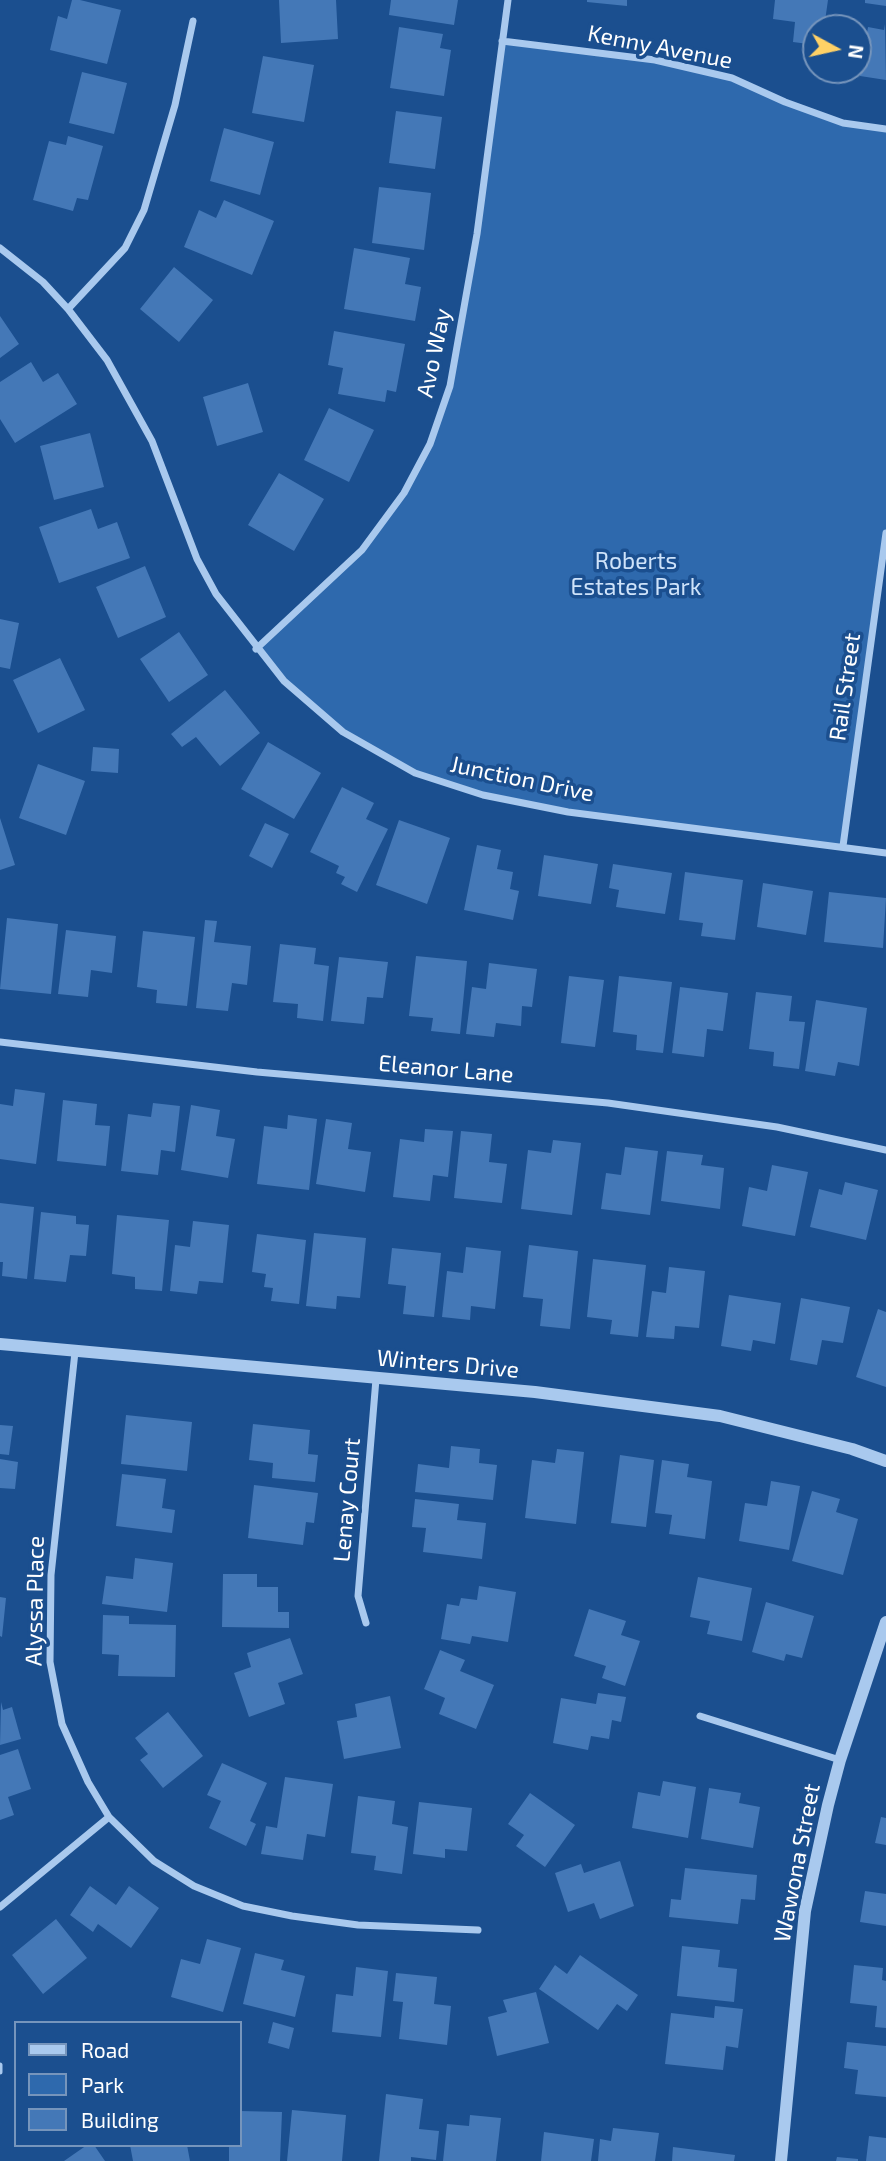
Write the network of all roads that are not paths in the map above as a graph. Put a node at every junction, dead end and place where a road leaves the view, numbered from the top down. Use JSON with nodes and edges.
{"nodes":[{"id":1,"x":508,"y":0,"type":"edge"},
{"id":2,"x":193,"y":21,"type":"dead end"},
{"id":3,"x":502,"y":41,"type":"junction"},
{"id":4,"x":886,"y":129,"type":"edge"},
{"id":5,"x":0,"y":248,"type":"edge"},
{"id":6,"x":68,"y":309,"type":"junction"},
{"id":7,"x":886,"y":533,"type":"edge"},
{"id":8,"x":256,"y":649,"type":"junction"},
{"id":9,"x":843,"y":846,"type":"junction"},
{"id":10,"x":886,"y":853,"type":"edge"},
{"id":11,"x":0,"y":1042,"type":"edge"},
{"id":12,"x":886,"y":1150,"type":"edge"},
{"id":13,"x":0,"y":1345,"type":"edge"},
{"id":14,"x":75,"y":1352,"type":"junction"},
{"id":15,"x":376,"y":1379,"type":"junction"},
{"id":16,"x":886,"y":1461,"type":"edge"},
{"id":17,"x":886,"y":1622,"type":"edge"},
{"id":18,"x":366,"y":1623,"type":"dead end"},
{"id":19,"x":700,"y":1716,"type":"dead end"},
{"id":20,"x":840,"y":1760,"type":"junction"},
{"id":21,"x":109,"y":1817,"type":"junction"},
{"id":22,"x":0,"y":1907,"type":"edge"},
{"id":23,"x":478,"y":1930,"type":"dead end"},
{"id":24,"x":0,"y":2065,"type":"edge"},
{"id":25,"x":0,"y":2071,"type":"edge"},
{"id":26,"x":781,"y":2161,"type":"edge"}],
"edges":[{"from":1,"to":3,"type":"street","name":"Avo Way"},
{"from":2,"to":6,"type":"street"},
{"from":3,"to":4,"type":"street","name":"Kenny Avenue"},
{"from":3,"to":8,"type":"street","name":"Avo Way"},
{"from":5,"to":6,"type":"street","name":"Junction Drive"},
{"from":6,"to":8,"type":"street","name":"Junction Drive"},
{"from":7,"to":9,"type":"street","name":"Rail Street"},
{"from":8,"to":9,"type":"street","name":"Junction Drive"},
{"from":9,"to":10,"type":"street","name":"Junction Drive"},
{"from":11,"to":12,"type":"street","name":"Eleanor Lane"},
{"from":13,"to":14,"type":"street","name":"Winters Drive"},
{"from":14,"to":15,"type":"street","name":"Winters Drive"},
{"from":14,"to":21,"type":"street","name":"Alyssa Place"},
{"from":15,"to":16,"type":"street","name":"Winters Drive"},
{"from":15,"to":18,"type":"street","name":"Lenay Court"},
{"from":17,"to":20,"type":"street","name":"Wawona Street"},
{"from":19,"to":20,"type":"street"},
{"from":20,"to":26,"type":"street","name":"Wawona Street"},
{"from":21,"to":22,"type":"street"},
{"from":21,"to":23,"type":"street","name":"Alyssa Place"},
{"from":24,"to":25,"type":"lane"}]}
